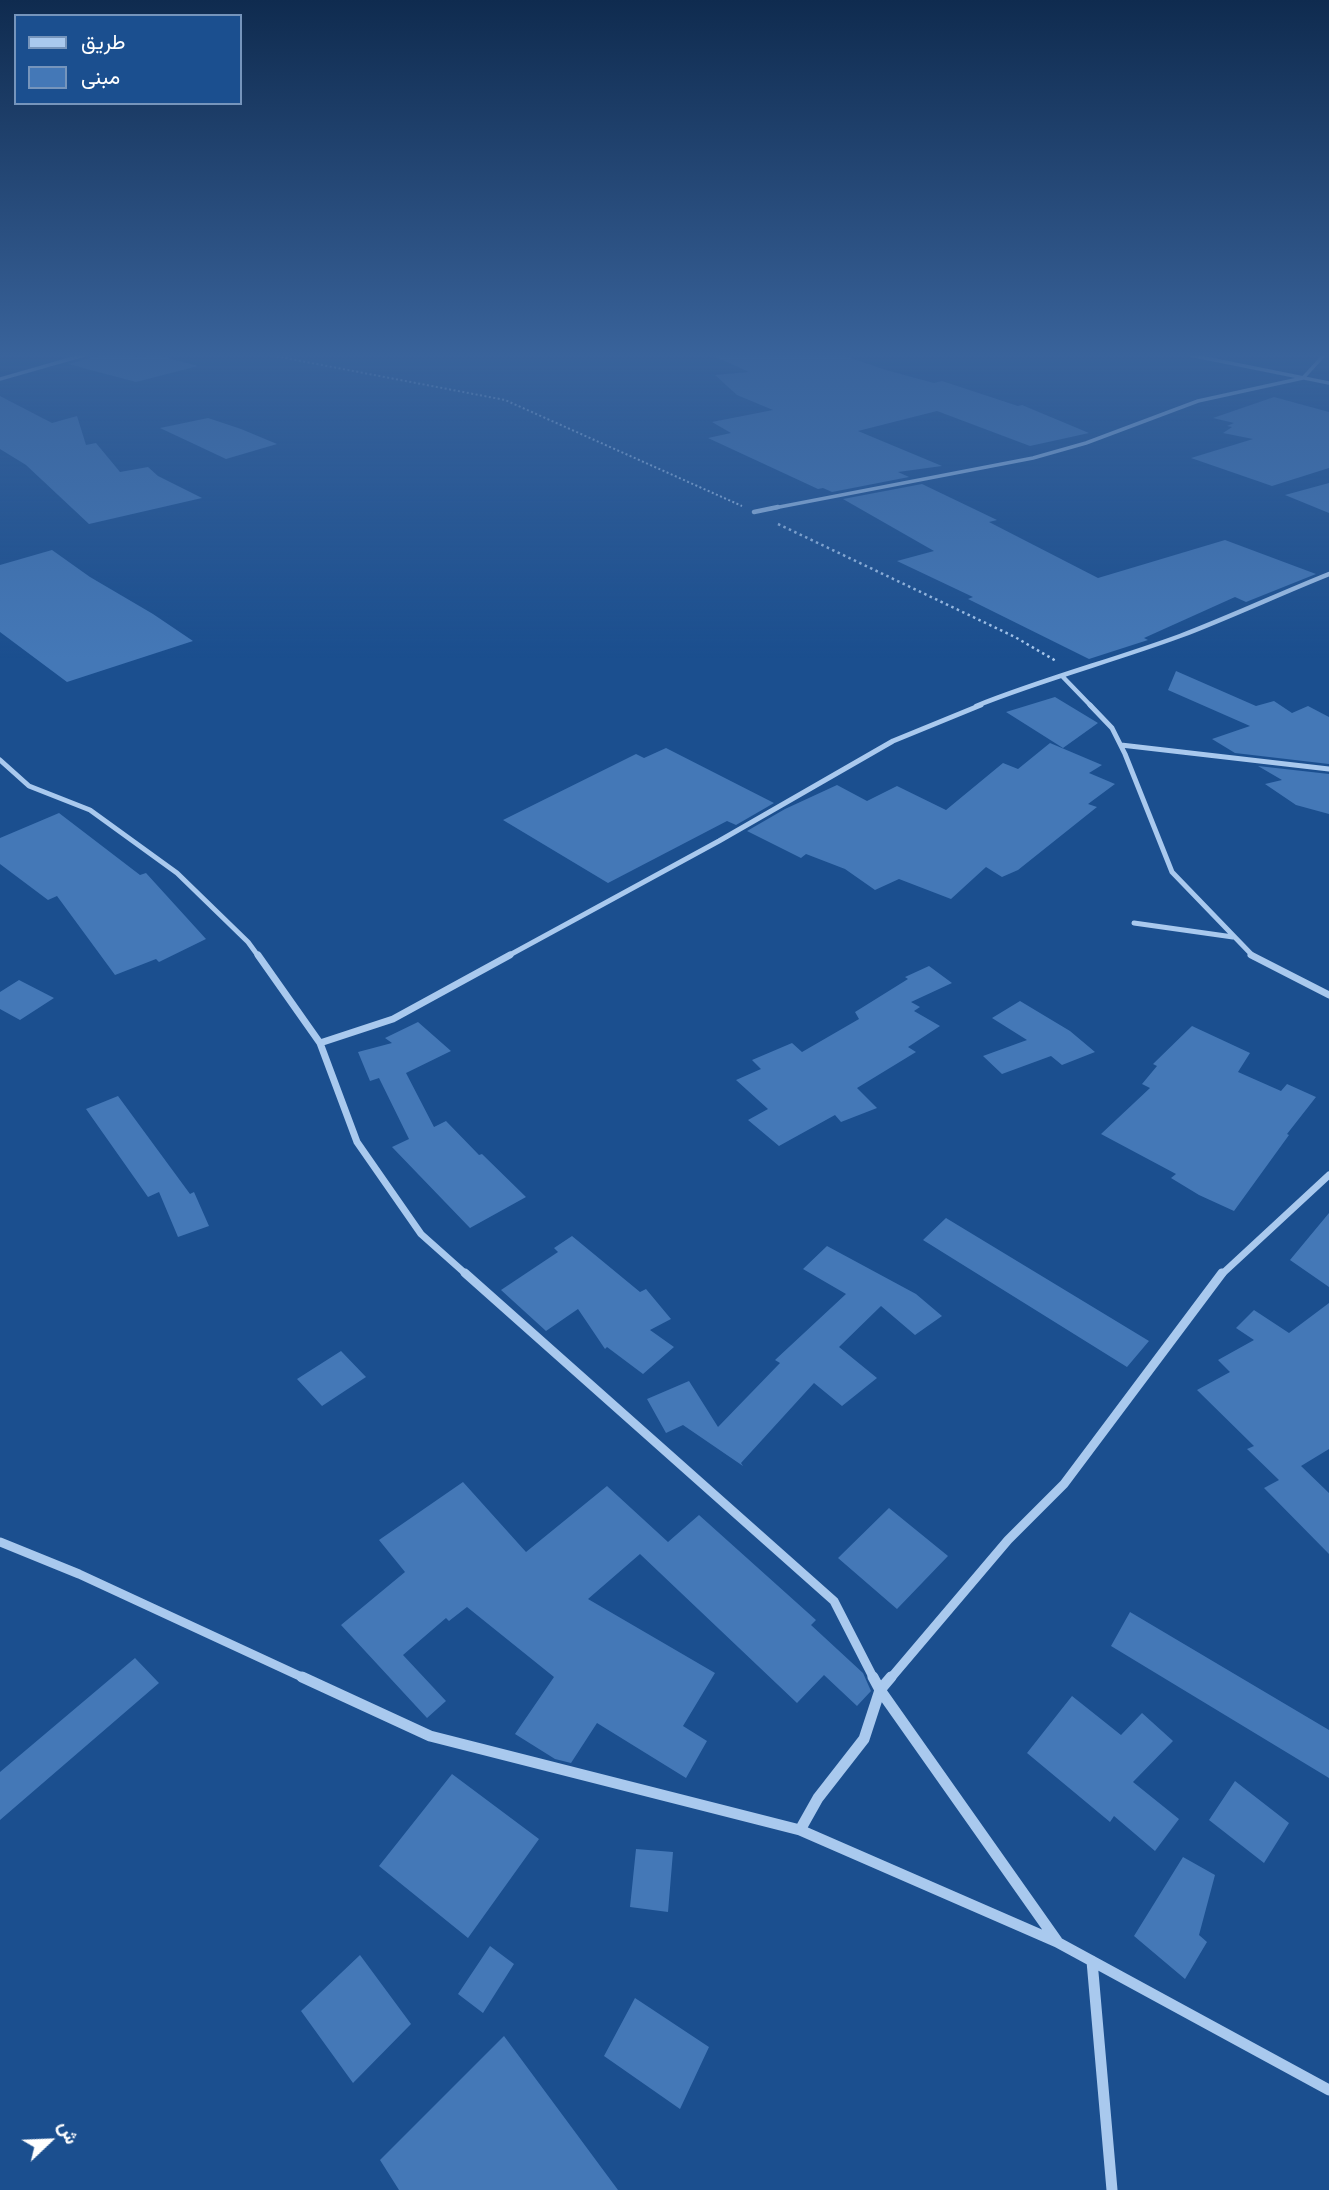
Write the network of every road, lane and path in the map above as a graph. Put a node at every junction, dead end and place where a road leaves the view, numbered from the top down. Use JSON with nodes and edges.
{"nodes":[{"id":1,"x":632,"y":455,"type":"edge"},
{"id":2,"x":1042,"y":455,"type":"edge"},
{"id":3,"x":754,"y":512,"type":"junction"},
{"id":4,"x":1329,"y":574,"type":"edge"},
{"id":5,"x":1076,"y":673,"type":"junction"},
{"id":6,"x":1063,"y":677,"type":"junction"},
{"id":7,"x":1121,"y":745,"type":"junction"},
{"id":8,"x":0,"y":760,"type":"edge"},
{"id":9,"x":1329,"y":769,"type":"edge"},
{"id":10,"x":1134,"y":923,"type":"dead end"},
{"id":11,"x":1234,"y":937,"type":"junction"},
{"id":12,"x":1329,"y":996,"type":"edge"},
{"id":13,"x":320,"y":1042,"type":"junction"},
{"id":14,"x":1329,"y":1175,"type":"edge"},
{"id":15,"x":0,"y":1542,"type":"edge"},
{"id":16,"x":880,"y":1690,"type":"junction"},
{"id":17,"x":800,"y":1830,"type":"junction"},
{"id":18,"x":1058,"y":1942,"type":"junction"},
{"id":19,"x":1092,"y":1961,"type":"junction"},
{"id":20,"x":1329,"y":2090,"type":"edge"},
{"id":21,"x":1112,"y":2190,"type":"edge"}],
"edges":[{"from":1,"to":3,"type":"path"},
{"from":2,"to":3,"type":"street"},
{"from":3,"to":5,"type":"path"},
{"from":4,"to":5,"type":"street"},
{"from":5,"to":6,"type":"street"},
{"from":6,"to":7,"type":"street"},
{"from":6,"to":13,"type":"street"},
{"from":7,"to":9,"type":"street"},
{"from":7,"to":11,"type":"street"},
{"from":8,"to":13,"type":"street"},
{"from":10,"to":11,"type":"street"},
{"from":11,"to":12,"type":"street"},
{"from":13,"to":16,"type":"street"},
{"from":14,"to":16,"type":"street"},
{"from":15,"to":17,"type":"street"},
{"from":16,"to":17,"type":"street"},
{"from":16,"to":18,"type":"street"},
{"from":17,"to":18,"type":"street"},
{"from":18,"to":19,"type":"street"},
{"from":19,"to":20,"type":"street"},
{"from":19,"to":21,"type":"street"}]}
